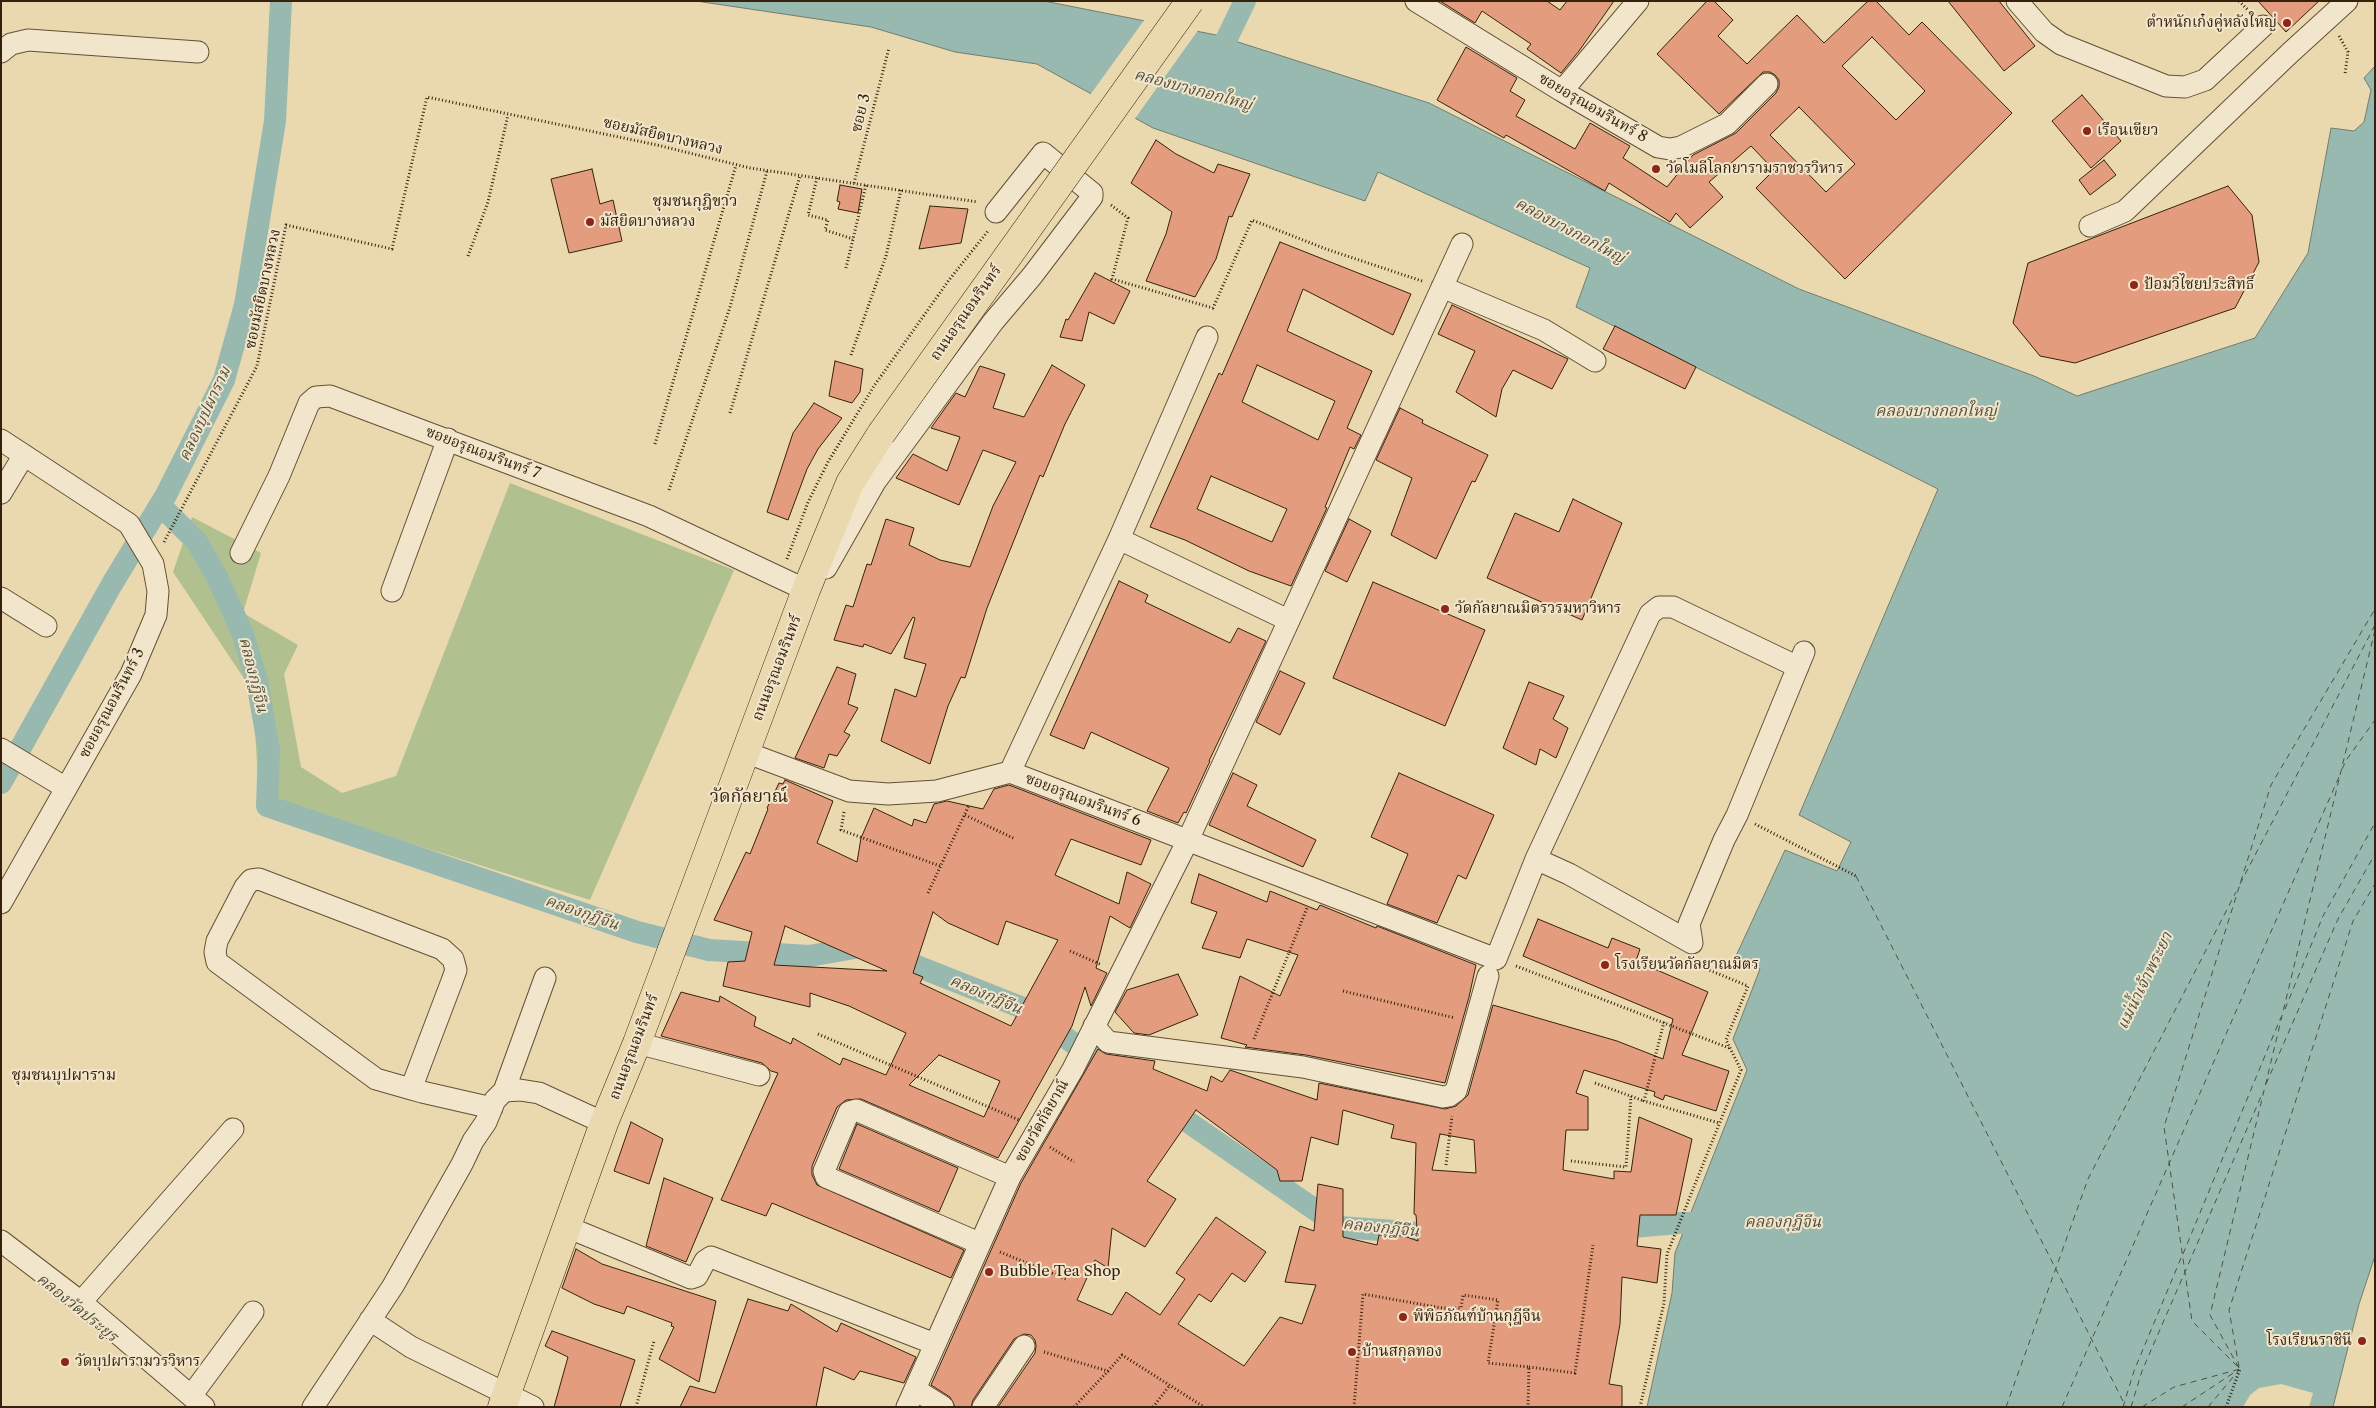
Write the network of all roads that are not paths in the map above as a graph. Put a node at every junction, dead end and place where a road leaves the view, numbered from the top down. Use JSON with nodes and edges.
{"nodes":[{"id":1,"x":1190,"y":1,"type":"edge"},
{"id":2,"x":1416,"y":1,"type":"edge"},
{"id":3,"x":1638,"y":1,"type":"edge"},
{"id":4,"x":2017,"y":1,"type":"edge"},
{"id":5,"x":2347,"y":1,"type":"edge"},
{"id":6,"x":2263,"y":26,"type":"dead end"},
{"id":7,"x":1,"y":52,"type":"edge"},
{"id":8,"x":198,"y":52,"type":"dead end"},
{"id":9,"x":1767,"y":84,"type":"dead end"},
{"id":10,"x":1562,"y":91,"type":"junction"},
{"id":11,"x":996,"y":212,"type":"road end"},
{"id":12,"x":2090,"y":226,"type":"dead end"},
{"id":13,"x":1462,"y":244,"type":"dead end"},
{"id":14,"x":1442,"y":287,"type":"junction"},
{"id":15,"x":1208,"y":337,"type":"dead end"},
{"id":16,"x":1595,"y":361,"type":"dead end"},
{"id":17,"x":448,"y":439,"type":"junction"},
{"id":18,"x":1,"y":440,"type":"edge"},
{"id":19,"x":24,"y":455,"type":"junction"},
{"id":20,"x":1,"y":493,"type":"edge"},
{"id":21,"x":1119,"y":540,"type":"junction"},
{"id":22,"x":241,"y":553,"type":"dead end"},
{"id":23,"x":806,"y":590,"type":"junction"},
{"id":24,"x":392,"y":591,"type":"dead end"},
{"id":25,"x":1,"y":598,"type":"edge"},
{"id":26,"x":1288,"y":620,"type":"junction"},
{"id":27,"x":46,"y":626,"type":"dead end"},
{"id":28,"x":793,"y":628,"type":"junction"},
{"id":29,"x":3,"y":750,"type":"edge"},
{"id":30,"x":745,"y":752,"type":"junction"},
{"id":31,"x":1010,"y":772,"type":"junction"},
{"id":32,"x":66,"y":788,"type":"junction"},
{"id":33,"x":1188,"y":840,"type":"junction"},
{"id":34,"x":1536,"y":859,"type":"junction"},
{"id":35,"x":1,"y":903,"type":"edge"},
{"id":36,"x":1492,"y":968,"type":"junction"},
{"id":37,"x":545,"y":978,"type":"dead end"},
{"id":38,"x":1093,"y":1029,"type":"junction"},
{"id":39,"x":637,"y":1043,"type":"junction"},
{"id":40,"x":758,"y":1075,"type":"dead end"},
{"id":41,"x":411,"y":1089,"type":"junction"},
{"id":42,"x":498,"y":1100,"type":"junction"},
{"id":43,"x":604,"y":1123,"type":"junction"},
{"id":44,"x":233,"y":1129,"type":"dead end"},
{"id":45,"x":1010,"y":1177,"type":"junction"},
{"id":46,"x":567,"y":1228,"type":"junction"},
{"id":47,"x":1,"y":1241,"type":"edge"},
{"id":48,"x":979,"y":1243,"type":"junction"},
{"id":49,"x":81,"y":1302,"type":"junction"},
{"id":50,"x":253,"y":1312,"type":"dead end"},
{"id":51,"x":370,"y":1320,"type":"junction"},
{"id":52,"x":935,"y":1344,"type":"junction"},
{"id":53,"x":1024,"y":1346,"type":"road end"},
{"id":54,"x":911,"y":1398,"type":"edge"},
{"id":55,"x":506,"y":1400,"type":"edge"},
{"id":56,"x":197,"y":1402,"type":"edge"},
{"id":57,"x":313,"y":1407,"type":"edge"},
{"id":58,"x":533,"y":1407,"type":"edge"},
{"id":59,"x":943,"y":1407,"type":"edge"},
{"id":60,"x":983,"y":1407,"type":"edge"}],
"edges":[{"from":1,"to":23,"type":"main road","name":"ถนนอรุณอมรินทร์","bridge":true},
{"from":2,"to":10,"type":"street","name":"ซอยอรุณอมรินทร์ 8"},
{"from":3,"to":10,"type":"street"},
{"from":4,"to":6,"type":"street"},
{"from":5,"to":12,"type":"street"},
{"from":7,"to":8,"type":"street"},
{"from":9,"to":10,"type":"street","name":"ซอยอรุณอมรินทร์ 8"},
{"from":11,"to":28,"type":"street"},
{"from":13,"to":14,"type":"street","name":"ซอยวัดกัลยาณ์"},
{"from":14,"to":16,"type":"street"},
{"from":14,"to":26,"type":"street","name":"ซอยวัดกัลยาณ์"},
{"from":15,"to":21,"type":"street"},
{"from":17,"to":22,"type":"street","name":"ซอยอรุณอมรินทร์ 7"},
{"from":17,"to":23,"type":"street","name":"ซอยอรุณอมรินทร์ 7"},
{"from":17,"to":24,"type":"street"},
{"from":18,"to":19,"type":"street","name":"ซอยอรุณอมรินทร์ 3"},
{"from":19,"to":20,"type":"street"},
{"from":19,"to":32,"type":"street","name":"ซอยอรุณอมรินทร์ 3"},
{"from":21,"to":26,"type":"street"},
{"from":21,"to":31,"type":"street"},
{"from":23,"to":28,"type":"main road","name":"ถนนอรุณอมรินทร์"},
{"from":25,"to":27,"type":"street"},
{"from":26,"to":33,"type":"street","name":"ซอยวัดกัลยาณ์"},
{"from":28,"to":30,"type":"main road","name":"ถนนอรุณอมรินทร์"},
{"from":29,"to":32,"type":"street"},
{"from":30,"to":31,"type":"street","name":"ซอยอรุณอมรินทร์ 6"},
{"from":30,"to":39,"type":"main road","name":"ถนนอรุณอมรินทร์"},
{"from":31,"to":33,"type":"street","name":"ซอยอรุณอมรินทร์ 6"},
{"from":32,"to":35,"type":"street","name":"ซอยอรุณอมรินทร์ 3"},
{"from":33,"to":36,"type":"street","name":"ซอยอรุณอมรินทร์ 6"},
{"from":33,"to":38,"type":"street","name":"ซอยวัดกัลยาณ์"},
{"from":34,"to":34,"type":"street"},
{"from":34,"to":36,"type":"street"},
{"from":36,"to":38,"type":"street"},
{"from":37,"to":42,"type":"street"},
{"from":38,"to":45,"type":"street","name":"ซอยวัดกัลยาณ์"},
{"from":39,"to":40,"type":"street"},
{"from":39,"to":43,"type":"main road","name":"ถนนอรุณอมรินทร์"},
{"from":41,"to":41,"type":"street"},
{"from":41,"to":42,"type":"street"},
{"from":42,"to":43,"type":"street"},
{"from":42,"to":51,"type":"street"},
{"from":43,"to":46,"type":"main road","name":"ถนนอรุณอมรินทร์"},
{"from":44,"to":49,"type":"street"},
{"from":45,"to":48,"type":"street","name":"ซอยวัดกัลยาณ์"},
{"from":45,"to":48,"type":"street"},
{"from":46,"to":52,"type":"street"},
{"from":46,"to":55,"type":"main road","name":"ถนนอรุณอมรินทร์"},
{"from":47,"to":49,"type":"street"},
{"from":48,"to":52,"type":"street","name":"ซอยวัดกัลยาณ์"},
{"from":49,"to":56,"type":"street"},
{"from":50,"to":56,"type":"street"},
{"from":51,"to":55,"type":"street"},
{"from":51,"to":57,"type":"street"},
{"from":52,"to":54,"type":"street","name":"ซอยวัดกัลยาณ์"},
{"from":53,"to":60,"type":"street"},
{"from":54,"to":59,"type":"street"},
{"from":55,"to":58,"type":"street"}]}
